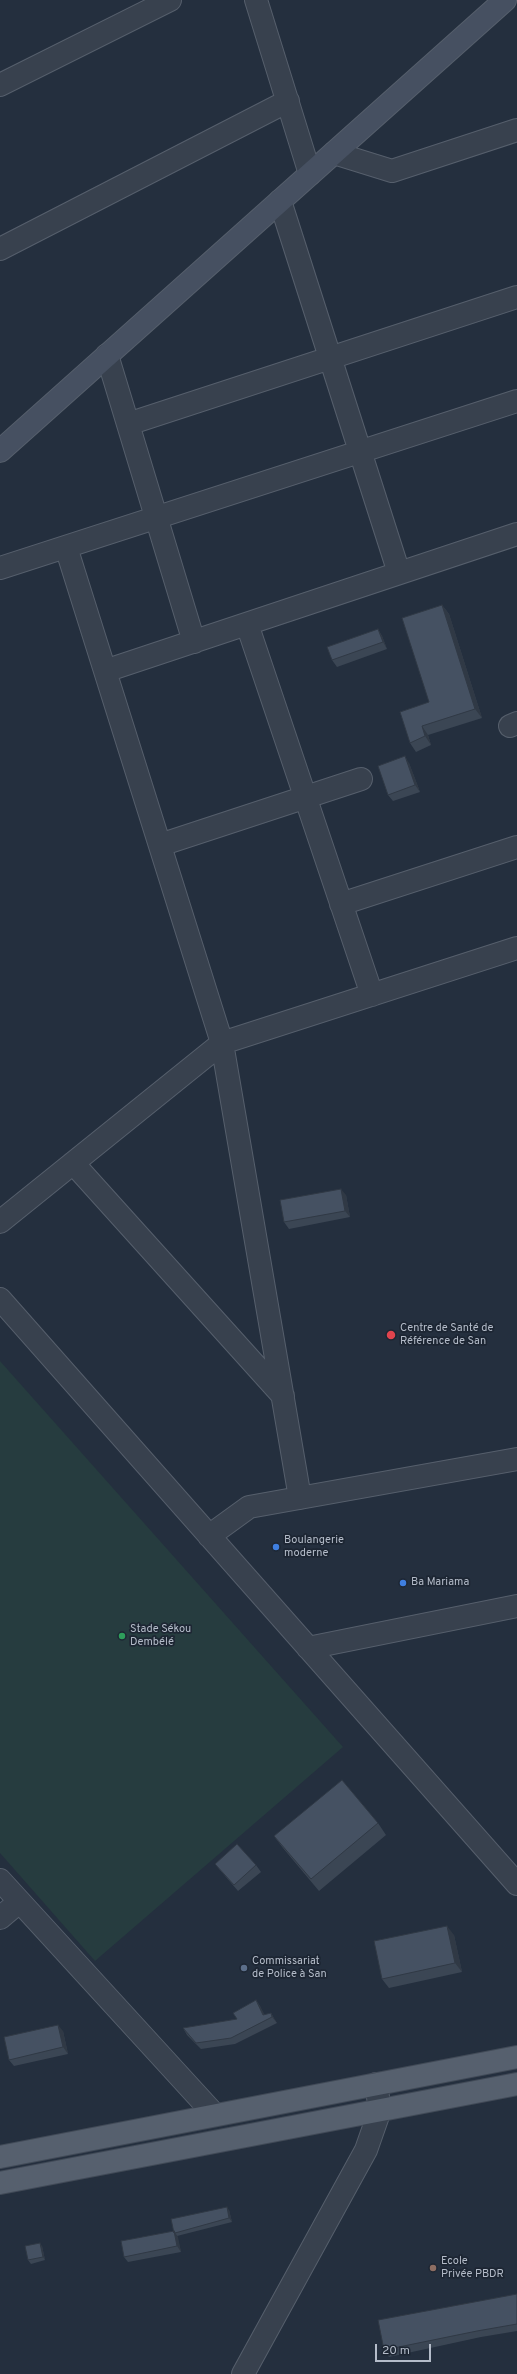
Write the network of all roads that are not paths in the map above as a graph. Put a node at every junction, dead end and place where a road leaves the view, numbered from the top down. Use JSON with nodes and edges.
{"nodes":[{"id":1,"x":170,"y":0,"type":"edge"},
{"id":2,"x":256,"y":0,"type":"edge"},
{"id":3,"x":506,"y":0,"type":"edge"},
{"id":4,"x":0,"y":85,"type":"edge"},
{"id":5,"x":288,"y":101,"type":"junction"},
{"id":6,"x":517,"y":130,"type":"edge"},
{"id":7,"x":334,"y":153,"type":"junction"},
{"id":8,"x":310,"y":174,"type":"junction"},
{"id":9,"x":280,"y":201,"type":"junction"},
{"id":10,"x":0,"y":249,"type":"edge"},
{"id":11,"x":517,"y":296,"type":"edge"},
{"id":12,"x":107,"y":355,"type":"junction"},
{"id":13,"x":330,"y":358,"type":"junction"},
{"id":14,"x":517,"y":401,"type":"edge"},
{"id":15,"x":128,"y":424,"type":"junction"},
{"id":16,"x":0,"y":451,"type":"edge"},
{"id":17,"x":360,"y":452,"type":"junction"},
{"id":18,"x":156,"y":518,"type":"junction"},
{"id":19,"x":517,"y":534,"type":"edge"},
{"id":20,"x":66,"y":547,"type":"junction"},
{"id":21,"x":0,"y":568,"type":"edge"},
{"id":22,"x":399,"y":573,"type":"junction"},
{"id":23,"x":247,"y":624,"type":"junction"},
{"id":24,"x":194,"y":642,"type":"junction"},
{"id":25,"x":105,"y":671,"type":"junction"},
{"id":26,"x":361,"y":779,"type":"dead end"},
{"id":27,"x":305,"y":797,"type":"junction"},
{"id":28,"x":160,"y":845,"type":"junction"},
{"id":29,"x":517,"y":847,"type":"edge"},
{"id":30,"x":341,"y":904,"type":"junction"},
{"id":31,"x":517,"y":948,"type":"edge"},
{"id":32,"x":372,"y":995,"type":"junction"},
{"id":33,"x":222,"y":1043,"type":"junction"},
{"id":34,"x":74,"y":1163,"type":"junction"},
{"id":35,"x":0,"y":1222,"type":"edge"},
{"id":36,"x":0,"y":1300,"type":"edge"},
{"id":37,"x":282,"y":1396,"type":"junction"},
{"id":38,"x":517,"y":1459,"type":"edge"},
{"id":39,"x":300,"y":1498,"type":"junction"},
{"id":40,"x":209,"y":1536,"type":"junction"},
{"id":41,"x":517,"y":1606,"type":"edge"},
{"id":42,"x":308,"y":1648,"type":"junction"},
{"id":43,"x":0,"y":1880,"type":"edge"},
{"id":44,"x":517,"y":1884,"type":"edge"},
{"id":45,"x":19,"y":1902,"type":"junction"},
{"id":46,"x":0,"y":1918,"type":"edge"},
{"id":47,"x":517,"y":2057,"type":"edge"},
{"id":48,"x":376,"y":2084,"type":"junction"},
{"id":49,"x":517,"y":2084,"type":"edge"},
{"id":50,"x":380,"y":2110,"type":"junction"},
{"id":51,"x":215,"y":2115,"type":"junction"},
{"id":52,"x":0,"y":2157,"type":"edge"},
{"id":53,"x":0,"y":2183,"type":"edge"},
{"id":54,"x":243,"y":2374,"type":"edge"}],
"edges":[{"from":1,"to":4,"type":"street"},
{"from":2,"to":5,"type":"street"},
{"from":3,"to":7,"type":"main road"},
{"from":5,"to":8,"type":"street"},
{"from":5,"to":10,"type":"street"},
{"from":6,"to":7,"type":"street"},
{"from":7,"to":8,"type":"main road"},
{"from":8,"to":9,"type":"main road"},
{"from":9,"to":12,"type":"main road"},
{"from":9,"to":13,"type":"street"},
{"from":11,"to":13,"type":"street"},
{"from":12,"to":15,"type":"street"},
{"from":12,"to":16,"type":"main road"},
{"from":13,"to":15,"type":"street"},
{"from":13,"to":17,"type":"street"},
{"from":14,"to":17,"type":"street"},
{"from":15,"to":18,"type":"street"},
{"from":17,"to":18,"type":"street"},
{"from":17,"to":22,"type":"street"},
{"from":18,"to":20,"type":"street"},
{"from":18,"to":24,"type":"street"},
{"from":19,"to":22,"type":"street"},
{"from":20,"to":21,"type":"street"},
{"from":20,"to":25,"type":"street"},
{"from":22,"to":23,"type":"street"},
{"from":23,"to":24,"type":"street"},
{"from":23,"to":27,"type":"street"},
{"from":24,"to":25,"type":"street"},
{"from":25,"to":28,"type":"street"},
{"from":26,"to":27,"type":"street"},
{"from":27,"to":28,"type":"street"},
{"from":27,"to":30,"type":"street"},
{"from":28,"to":33,"type":"street"},
{"from":29,"to":30,"type":"street"},
{"from":30,"to":32,"type":"street"},
{"from":31,"to":32,"type":"street"},
{"from":32,"to":33,"type":"street"},
{"from":33,"to":34,"type":"street"},
{"from":33,"to":37,"type":"street"},
{"from":34,"to":35,"type":"street"},
{"from":34,"to":37,"type":"street"},
{"from":36,"to":40,"type":"street"},
{"from":37,"to":39,"type":"street"},
{"from":38,"to":39,"type":"street"},
{"from":39,"to":40,"type":"street"},
{"from":40,"to":42,"type":"street"},
{"from":41,"to":42,"type":"street"},
{"from":42,"to":44,"type":"street"},
{"from":43,"to":45,"type":"street"},
{"from":45,"to":46,"type":"street"},
{"from":45,"to":51,"type":"street"},
{"from":47,"to":48,"type":"main road"},
{"from":48,"to":50,"type":"street"},
{"from":48,"to":51,"type":"main road"},
{"from":49,"to":50,"type":"main road"},
{"from":50,"to":53,"type":"main road"},
{"from":50,"to":54,"type":"street"},
{"from":51,"to":52,"type":"main road"}]}
